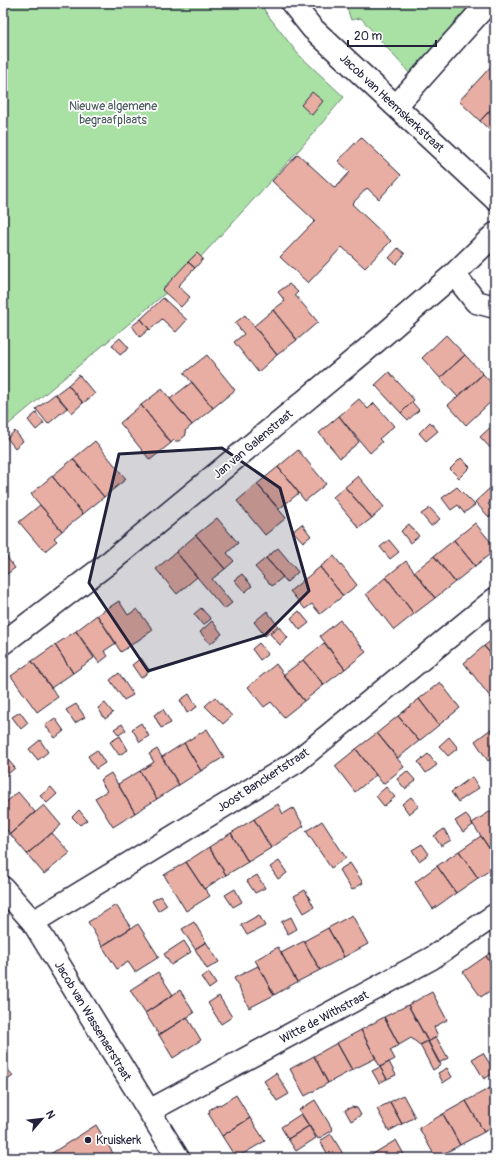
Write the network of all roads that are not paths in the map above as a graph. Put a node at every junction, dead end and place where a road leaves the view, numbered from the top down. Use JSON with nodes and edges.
{"nodes":[{"id":1,"x":292,"y":3,"type":"edge"},
{"id":2,"x":488,"y":3,"type":"edge"},
{"id":3,"x":396,"y":106,"type":"junction"},
{"id":4,"x":495,"y":199,"type":"edge"},
{"id":5,"x":495,"y":234,"type":"edge"},
{"id":6,"x":454,"y":274,"type":"junction"},
{"id":7,"x":495,"y":307,"type":"edge"},
{"id":8,"x":495,"y":599,"type":"edge"},
{"id":9,"x":3,"y":643,"type":"edge"},
{"id":10,"x":3,"y":888,"type":"edge"},
{"id":11,"x":495,"y":915,"type":"edge"},
{"id":12,"x":33,"y":922,"type":"junction"},
{"id":13,"x":149,"y":1111,"type":"junction"},
{"id":14,"x":178,"y":1158,"type":"edge"}],
"edges":[{"from":1,"to":3,"type":"street","name":"Jacob van Heemskerkstraat"},
{"from":2,"to":3,"type":"street"},
{"from":3,"to":4,"type":"street","name":"Jacob van Heemskerkstraat"},
{"from":5,"to":6,"type":"street","name":"Jan van Galenstraat"},
{"from":6,"to":7,"type":"street"},
{"from":6,"to":9,"type":"street","name":"Jan van Galenstraat"},
{"from":8,"to":12,"type":"street","name":"Joost Banckertstraat"},
{"from":10,"to":12,"type":"street","name":"Jacob van Wassenaerstraat"},
{"from":11,"to":13,"type":"street","name":"Witte de Withstraat"},
{"from":12,"to":13,"type":"street","name":"Jacob van Wassenaerstraat"},
{"from":13,"to":14,"type":"street","name":"Jacob van Wassenaerstraat"}]}
